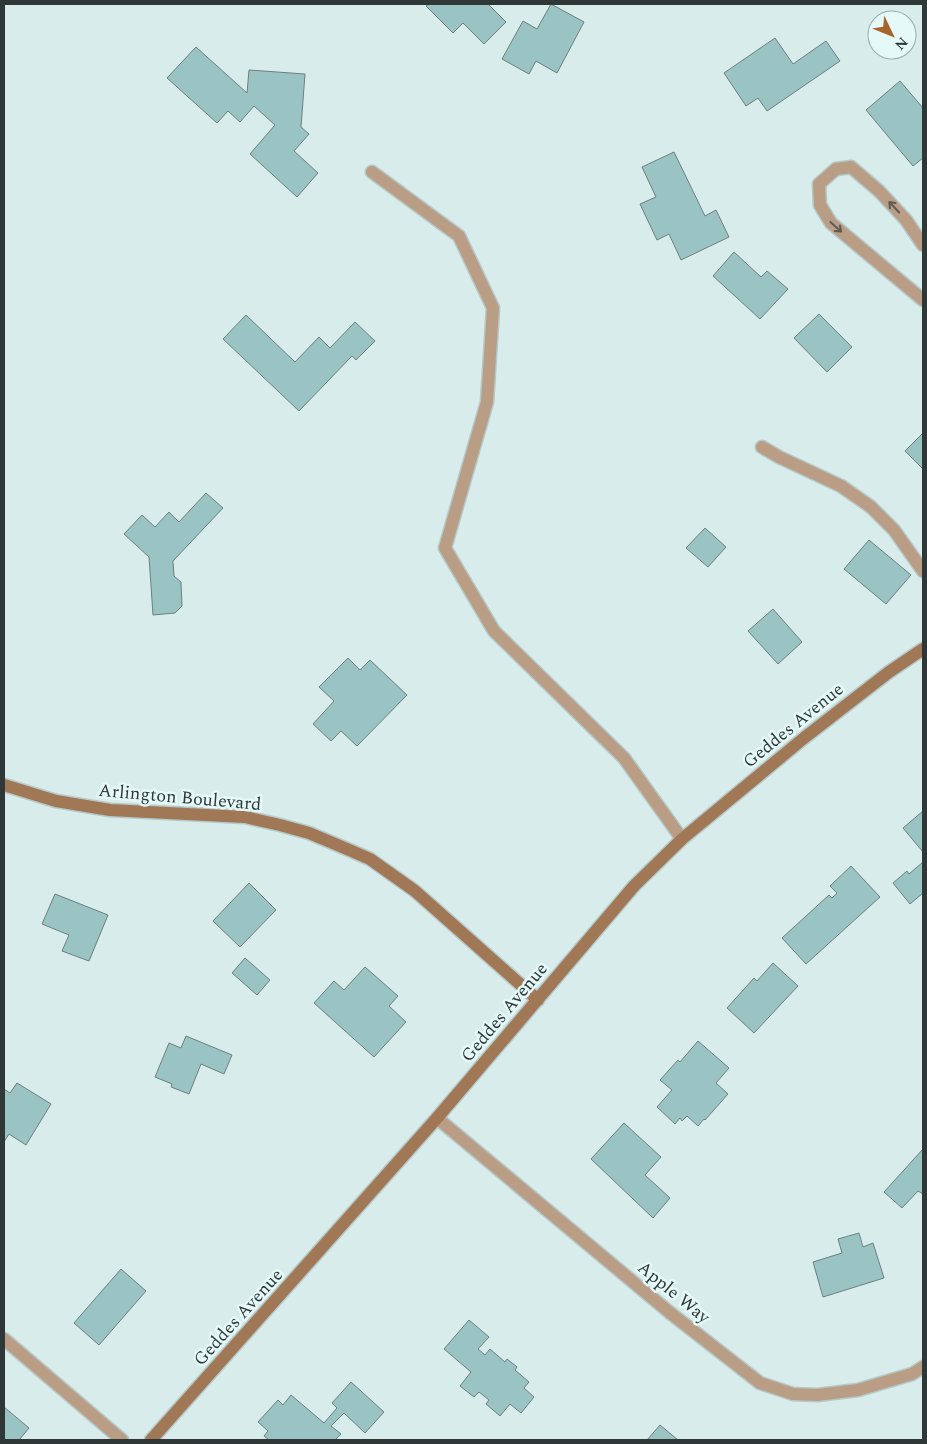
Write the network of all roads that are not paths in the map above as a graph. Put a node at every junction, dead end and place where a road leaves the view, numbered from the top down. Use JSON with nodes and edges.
{"nodes":[{"id":1,"x":372,"y":172,"type":"dead end"},
{"id":2,"x":923,"y":245,"type":"edge"},
{"id":3,"x":923,"y":300,"type":"edge"},
{"id":4,"x":762,"y":447,"type":"dead end"},
{"id":5,"x":923,"y":571,"type":"edge"},
{"id":6,"x":923,"y":649,"type":"edge"},
{"id":7,"x":4,"y":785,"type":"edge"},
{"id":8,"x":682,"y":839,"type":"junction"},
{"id":9,"x":538,"y":1000,"type":"junction"},
{"id":10,"x":437,"y":1118,"type":"junction"},
{"id":11,"x":4,"y":1339,"type":"edge"},
{"id":12,"x":923,"y":1367,"type":"edge"},
{"id":13,"x":122,"y":1440,"type":"edge"},
{"id":14,"x":151,"y":1440,"type":"edge"}],
"edges":[{"from":1,"to":8,"type":"street"},
{"from":2,"to":3,"type":"street","one_way":true},
{"from":4,"to":5,"type":"street"},
{"from":6,"to":8,"type":"main road","name":"Geddes Avenue"},
{"from":7,"to":9,"type":"main road","name":"Arlington Boulevard"},
{"from":8,"to":9,"type":"main road","name":"Geddes Avenue"},
{"from":9,"to":10,"type":"main road","name":"Geddes Avenue"},
{"from":10,"to":12,"type":"street","name":"Apple Way"},
{"from":10,"to":14,"type":"main road","name":"Geddes Avenue"},
{"from":11,"to":13,"type":"street"}]}
